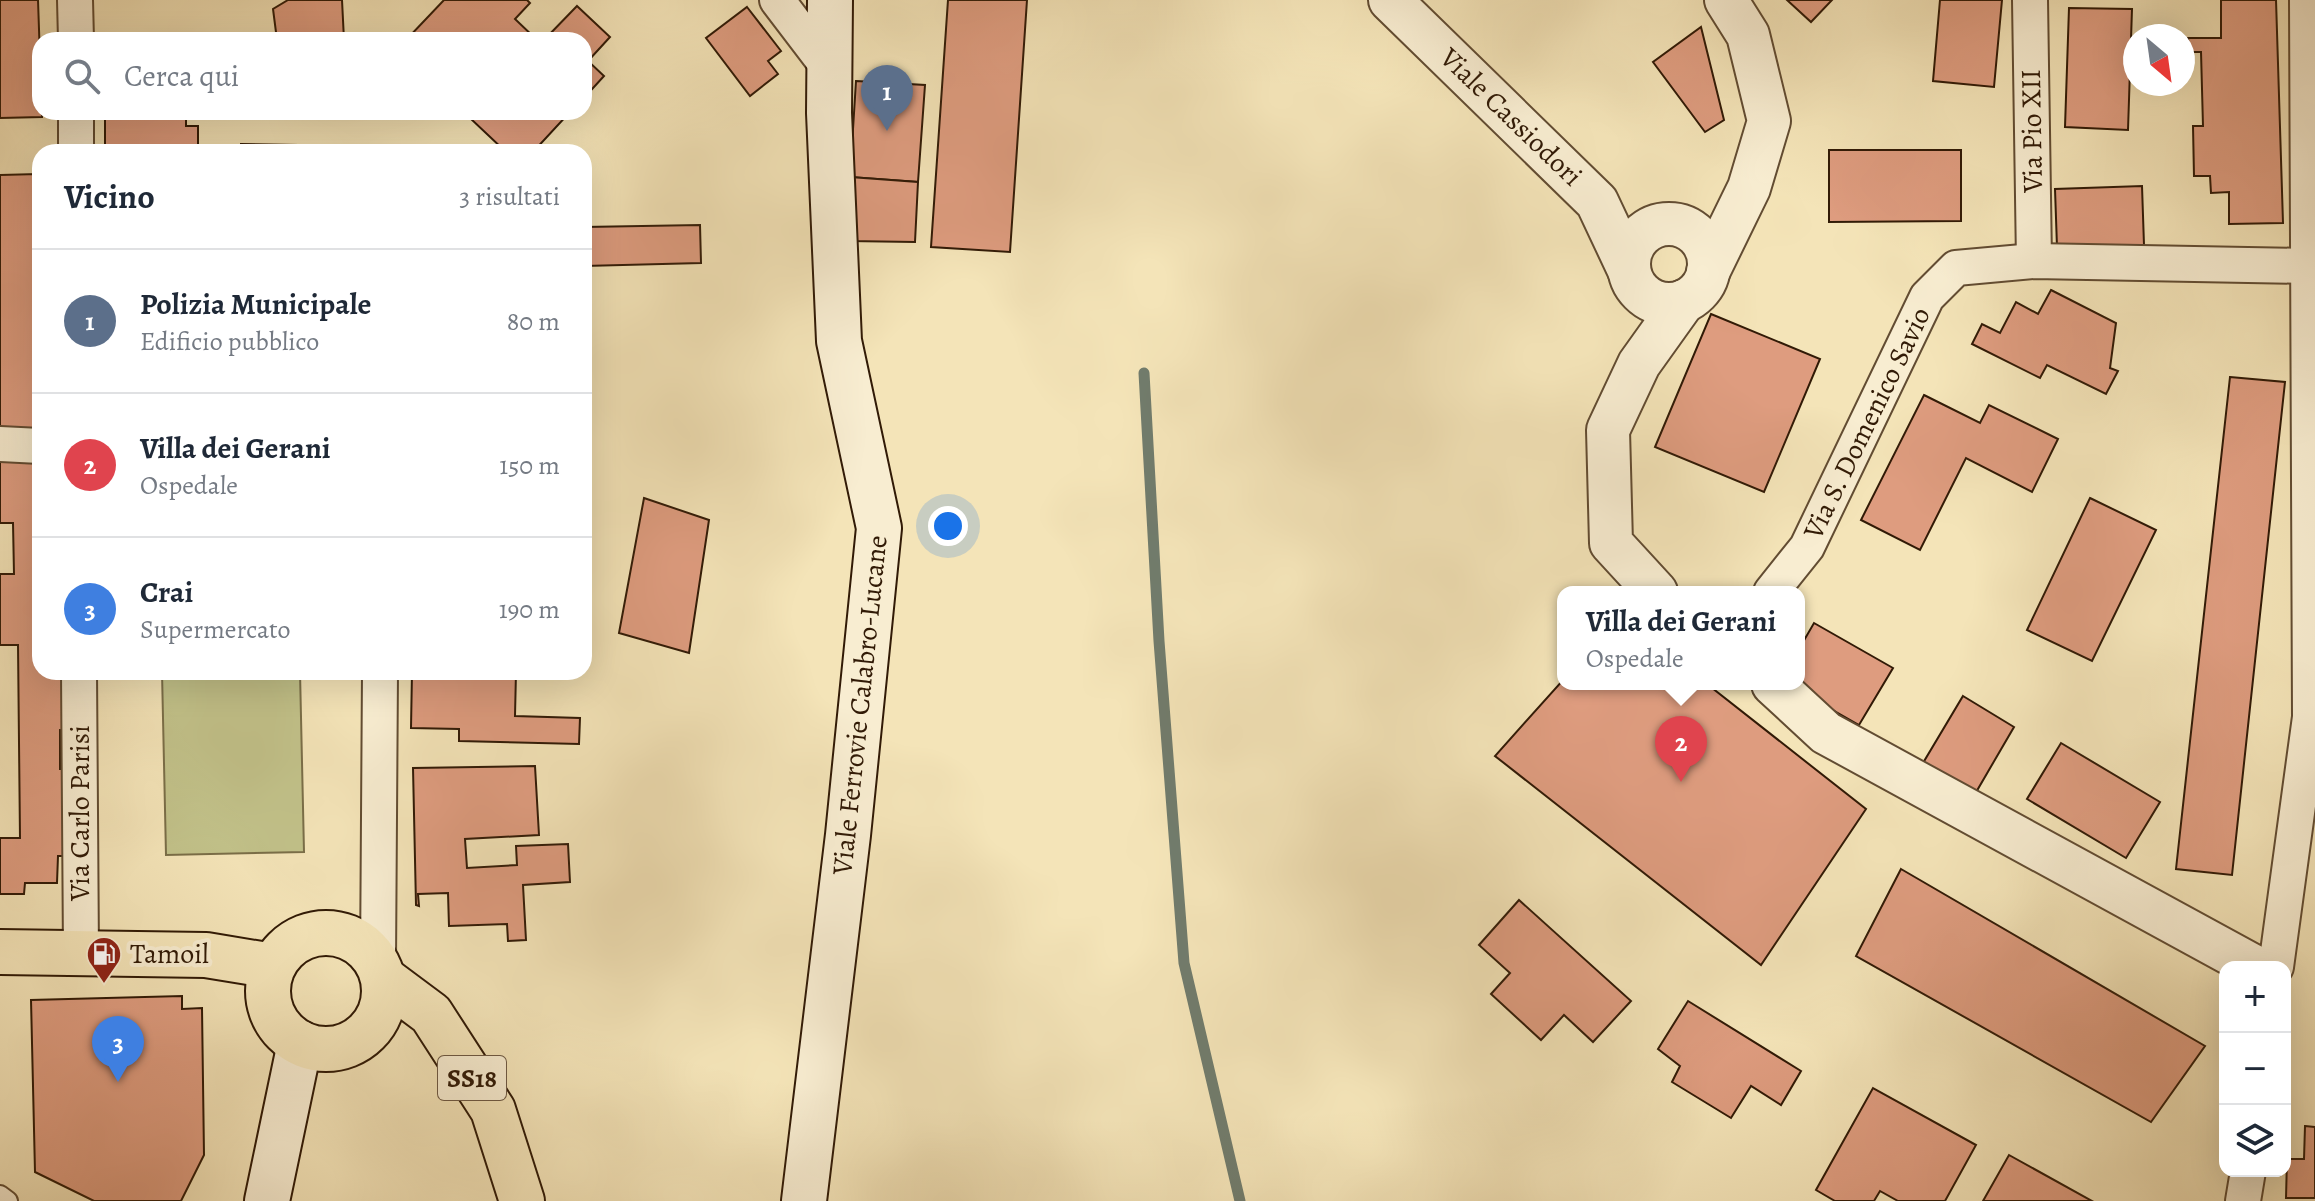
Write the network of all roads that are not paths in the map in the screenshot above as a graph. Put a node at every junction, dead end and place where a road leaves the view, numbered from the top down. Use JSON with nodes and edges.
{"nodes":[{"id":1,"x":75,"y":0,"type":"edge"},
{"id":2,"x":777,"y":0,"type":"edge"},
{"id":3,"x":830,"y":0,"type":"edge"},
{"id":4,"x":1390,"y":0,"type":"edge"},
{"id":5,"x":1726,"y":0,"type":"edge"},
{"id":6,"x":2030,"y":0,"type":"edge"},
{"id":7,"x":2307,"y":0,"type":"edge"},
{"id":8,"x":76,"y":32,"type":"edge"},
{"id":9,"x":828,"y":67,"type":"junction"},
{"id":10,"x":76,"y":120,"type":"edge"},
{"id":11,"x":76,"y":144,"type":"edge"},
{"id":12,"x":1749,"y":188,"type":"junction"},
{"id":13,"x":1597,"y":202,"type":"junction"},
{"id":14,"x":1673,"y":227,"type":"junction"},
{"id":15,"x":2034,"y":261,"type":"junction"},
{"id":16,"x":2308,"y":266,"type":"junction"},
{"id":17,"x":1667,"y":285,"type":"junction"},
{"id":18,"x":0,"y":444,"type":"edge"},
{"id":19,"x":32,"y":446,"type":"edge"},
{"id":20,"x":1650,"y":586,"type":"edge"},
{"id":21,"x":1776,"y":586,"type":"edge"},
{"id":22,"x":79,"y":680,"type":"edge"},
{"id":23,"x":380,"y":680,"type":"edge"},
{"id":24,"x":1779,"y":690,"type":"edge"},
{"id":25,"x":2308,"y":784,"type":"edge"},
{"id":26,"x":0,"y":952,"type":"edge"},
{"id":27,"x":81,"y":953,"type":"junction"},
{"id":28,"x":2244,"y":961,"type":"edge"},
{"id":29,"x":2277,"y":961,"type":"edge"},
{"id":30,"x":273,"y":966,"type":"junction"},
{"id":31,"x":381,"y":971,"type":"junction"},
{"id":32,"x":300,"y":1043,"type":"junction"},
{"id":33,"x":2247,"y":1177,"type":"edge"},
{"id":34,"x":0,"y":1195,"type":"edge"},
{"id":35,"x":8,"y":1201,"type":"edge"},
{"id":36,"x":267,"y":1201,"type":"edge"},
{"id":37,"x":522,"y":1201,"type":"edge"},
{"id":38,"x":804,"y":1201,"type":"edge"},
{"id":39,"x":2243,"y":1201,"type":"edge"}],
"edges":[{"from":1,"to":8,"type":"street"},
{"from":2,"to":9,"type":"street"},
{"from":3,"to":9,"type":"main road","name":"Viale Ferrovie Calabro-Lucane"},
{"from":4,"to":13,"type":"street","name":"Viale Cassiodori"},
{"from":5,"to":12,"type":"street"},
{"from":6,"to":15,"type":"street","name":"Via Pio XII"},
{"from":7,"to":16,"type":"street"},
{"from":9,"to":38,"type":"main road","name":"Viale Ferrovie Calabro-Lucane"},
{"from":10,"to":11,"type":"street"},
{"from":12,"to":14,"type":"street"},
{"from":12,"to":17,"type":"street"},
{"from":13,"to":14,"type":"street","name":"Viale Cassiodori"},
{"from":13,"to":17,"type":"street","name":"Viale Cassiodori"},
{"from":14,"to":17,"type":"street"},
{"from":14,"to":17,"type":"street"},
{"from":15,"to":16,"type":"street","name":"Via S. Domenico Savio"},
{"from":15,"to":21,"type":"street","name":"Via S. Domenico Savio"},
{"from":16,"to":25,"type":"street"},
{"from":17,"to":20,"type":"street"},
{"from":18,"to":19,"type":"street"},
{"from":22,"to":27,"type":"street","name":"Via Carlo Parisi"},
{"from":23,"to":31,"type":"street"},
{"from":24,"to":28,"type":"street"},
{"from":25,"to":29,"type":"street"},
{"from":26,"to":27,"type":"main road"},
{"from":27,"to":30,"type":"main road"},
{"from":30,"to":31,"type":"main road"},
{"from":30,"to":32,"type":"main road"},
{"from":31,"to":32,"type":"main road"},
{"from":31,"to":37,"type":"main road","number":"SS18"},
{"from":32,"to":36,"type":"main road"},
{"from":33,"to":39,"type":"street"},
{"from":34,"to":35,"type":"lane"}]}
